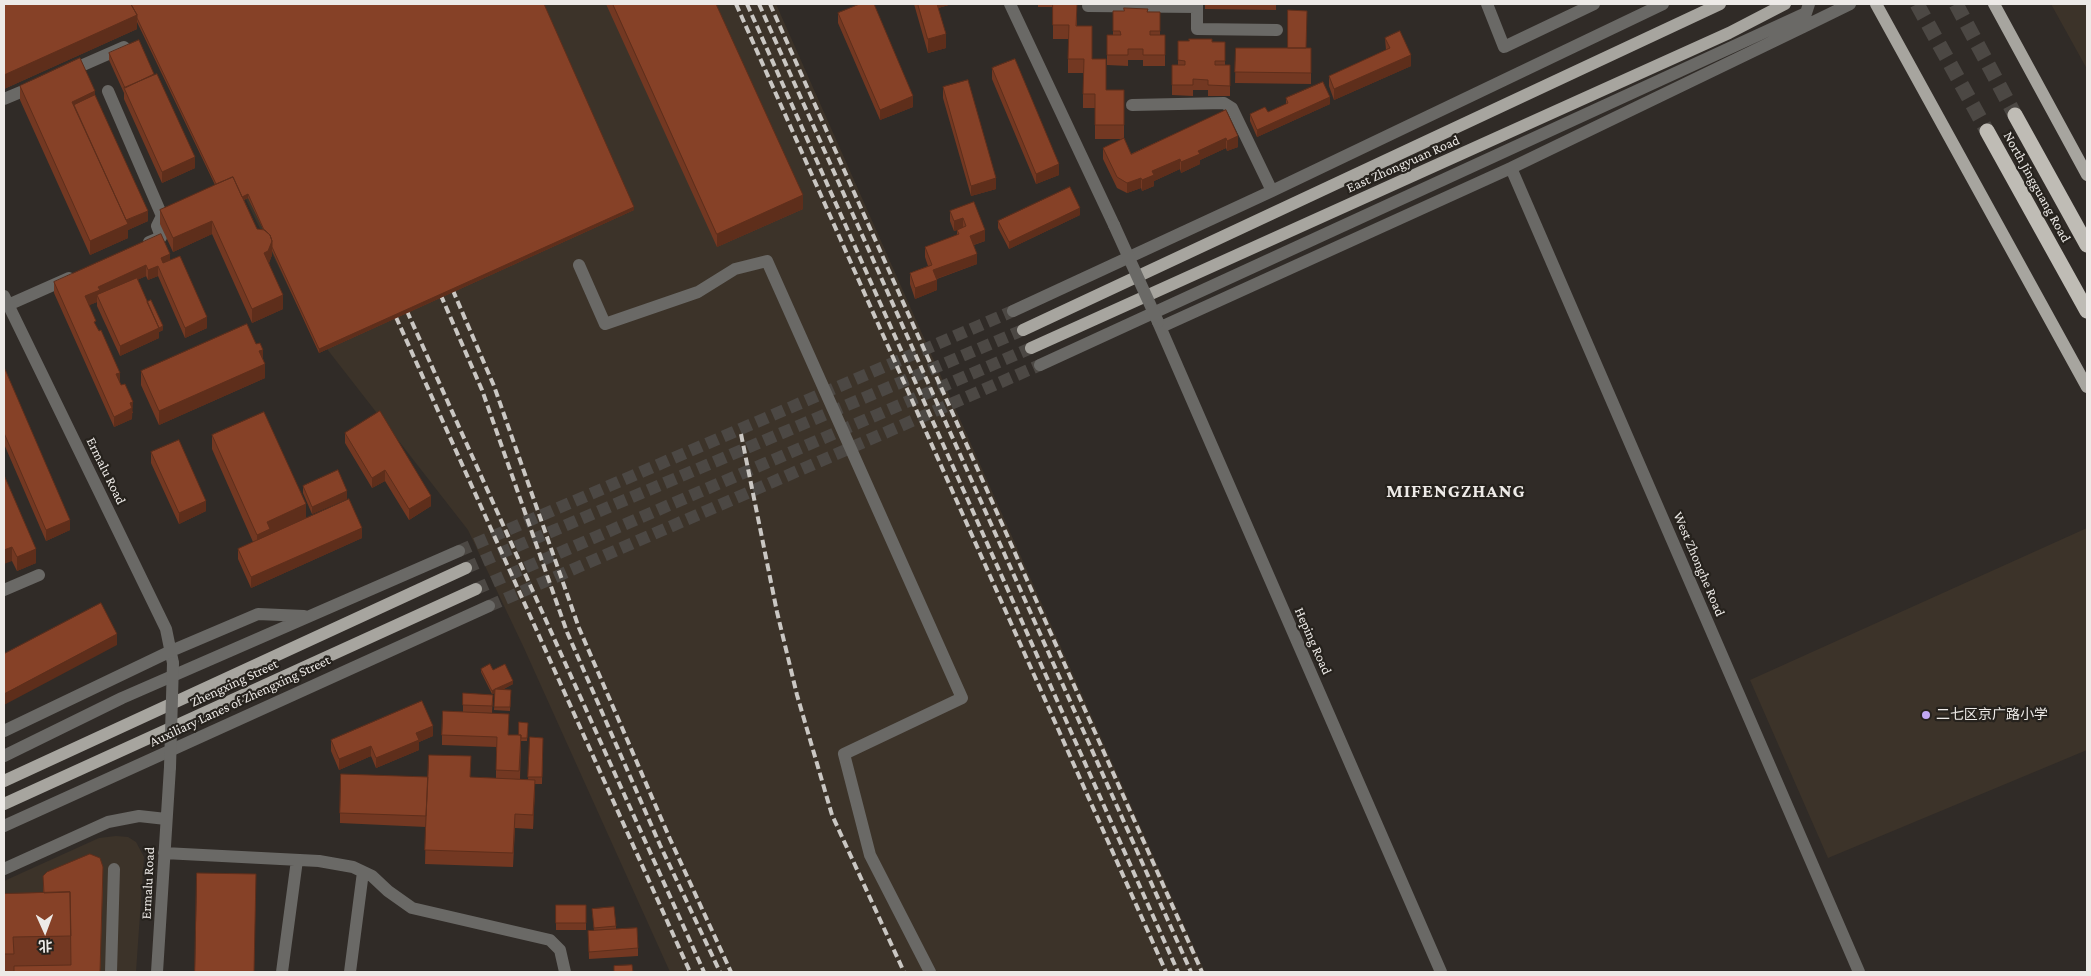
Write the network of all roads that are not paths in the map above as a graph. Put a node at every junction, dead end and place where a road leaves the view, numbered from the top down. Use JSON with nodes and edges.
{"nodes":[{"id":1,"x":1010,"y":4,"type":"edge"},
{"id":2,"x":1487,"y":4,"type":"edge"},
{"id":3,"x":1594,"y":4,"type":"edge"},
{"id":4,"x":1663,"y":4,"type":"edge"},
{"id":5,"x":1720,"y":4,"type":"edge"},
{"id":6,"x":1786,"y":4,"type":"edge"},
{"id":7,"x":1850,"y":4,"type":"edge"},
{"id":8,"x":1876,"y":4,"type":"edge"},
{"id":9,"x":1994,"y":4,"type":"edge"},
{"id":10,"x":1197,"y":5,"type":"edge"},
{"id":11,"x":1088,"y":6,"type":"dead end"},
{"id":12,"x":1808,"y":8,"type":"edge"},
{"id":13,"x":1801,"y":28,"type":"junction"},
{"id":14,"x":1277,"y":30,"type":"dead end"},
{"id":15,"x":127,"y":46,"type":"edge"},
{"id":16,"x":108,"y":91,"type":"dead end"},
{"id":17,"x":4,"y":99,"type":"edge"},
{"id":18,"x":1132,"y":105,"type":"dead end"},
{"id":19,"x":2015,"y":116,"type":"tunnel mouth"},
{"id":20,"x":1987,"y":131,"type":"tunnel mouth"},
{"id":21,"x":1511,"y":168,"type":"junction"},
{"id":22,"x":2087,"y":175,"type":"edge"},
{"id":23,"x":1272,"y":191,"type":"junction"},
{"id":24,"x":2087,"y":245,"type":"edge"},
{"id":25,"x":134,"y":249,"type":"edge"},
{"id":26,"x":579,"y":265,"type":"dead end"},
{"id":27,"x":80,"y":273,"type":"edge"},
{"id":28,"x":6,"y":300,"type":"edge"},
{"id":29,"x":2087,"y":311,"type":"edge"},
{"id":30,"x":1012,"y":312,"type":"tunnel mouth"},
{"id":31,"x":1159,"y":325,"type":"junction"},
{"id":32,"x":1023,"y":330,"type":"tunnel mouth"},
{"id":33,"x":1031,"y":348,"type":"tunnel mouth"},
{"id":34,"x":1040,"y":365,"type":"tunnel mouth"},
{"id":35,"x":2087,"y":387,"type":"edge"},
{"id":36,"x":459,"y":551,"type":"tunnel mouth"},
{"id":37,"x":466,"y":568,"type":"tunnel mouth"},
{"id":38,"x":40,"y":575,"type":"dead end"},
{"id":39,"x":476,"y":589,"type":"tunnel mouth"},
{"id":40,"x":4,"y":590,"type":"edge"},
{"id":41,"x":489,"y":606,"type":"tunnel mouth"},
{"id":42,"x":307,"y":616,"type":"junction"},
{"id":43,"x":172,"y":657,"type":"junction"},
{"id":44,"x":4,"y":731,"type":"edge"},
{"id":45,"x":4,"y":756,"type":"edge"},
{"id":46,"x":4,"y":781,"type":"edge"},
{"id":47,"x":4,"y":804,"type":"edge"},
{"id":48,"x":166,"y":819,"type":"junction"},
{"id":49,"x":4,"y":826,"type":"edge"},
{"id":50,"x":164,"y":853,"type":"junction"},
{"id":51,"x":297,"y":860,"type":"junction"},
{"id":52,"x":114,"y":869,"type":"dead end"},
{"id":53,"x":4,"y":870,"type":"edge"},
{"id":54,"x":363,"y":872,"type":"junction"},
{"id":55,"x":110,"y":972,"type":"edge"},
{"id":56,"x":157,"y":972,"type":"edge"},
{"id":57,"x":282,"y":972,"type":"edge"},
{"id":58,"x":350,"y":972,"type":"edge"},
{"id":59,"x":565,"y":972,"type":"edge"},
{"id":60,"x":930,"y":972,"type":"edge"},
{"id":61,"x":1441,"y":972,"type":"edge"},
{"id":62,"x":1859,"y":972,"type":"edge"}],
"edges":[{"from":1,"to":31,"type":"street","name":"Heping Road","bridge":true},
{"from":2,"to":3,"type":"street"},
{"from":4,"to":23,"type":"street"},
{"from":5,"to":32,"type":"main road","name":"East Zhongyuan Road"},
{"from":6,"to":33,"type":"main road","name":"East Zhongyuan Road"},
{"from":7,"to":13,"type":"street"},
{"from":8,"to":35,"type":"main road"},
{"from":9,"to":22,"type":"main road"},
{"from":10,"to":11,"type":"street"},
{"from":10,"to":14,"type":"street"},
{"from":12,"to":13,"type":"street"},
{"from":12,"to":34,"type":"street"},
{"from":13,"to":21,"type":"street"},
{"from":15,"to":17,"type":"street"},
{"from":16,"to":25,"type":"street"},
{"from":18,"to":23,"type":"street"},
{"from":19,"to":24,"type":"highway","name":"North Jingguang Road"},
{"from":20,"to":29,"type":"highway","name":"North Jingguang Road"},
{"from":21,"to":31,"type":"street"},
{"from":21,"to":62,"type":"street","name":"West Zhonghe Road"},
{"from":23,"to":30,"type":"street"},
{"from":26,"to":60,"type":"street"},
{"from":27,"to":28,"type":"street"},
{"from":28,"to":43,"type":"street","name":"Ermalu Road"},
{"from":31,"to":61,"type":"street","name":"Heping Road"},
{"from":36,"to":42,"type":"street"},
{"from":37,"to":46,"type":"main road","name":"Zhengxing Street"},
{"from":38,"to":40,"type":"street"},
{"from":39,"to":47,"type":"main road","name":"Zhengxing Street"},
{"from":41,"to":49,"type":"street","name":"Auxiliary Lanes of Zhengxing Street"},
{"from":42,"to":43,"type":"street"},
{"from":42,"to":45,"type":"street"},
{"from":43,"to":44,"type":"street"},
{"from":43,"to":48,"type":"street","name":"Ermalu Road","bridge":true},
{"from":48,"to":50,"type":"street","name":"Ermalu Road"},
{"from":48,"to":53,"type":"street"},
{"from":50,"to":51,"type":"street"},
{"from":50,"to":56,"type":"street","name":"Ermalu Road"},
{"from":51,"to":54,"type":"street"},
{"from":51,"to":57,"type":"street"},
{"from":52,"to":55,"type":"street"},
{"from":54,"to":58,"type":"street"},
{"from":54,"to":59,"type":"street"}]}
